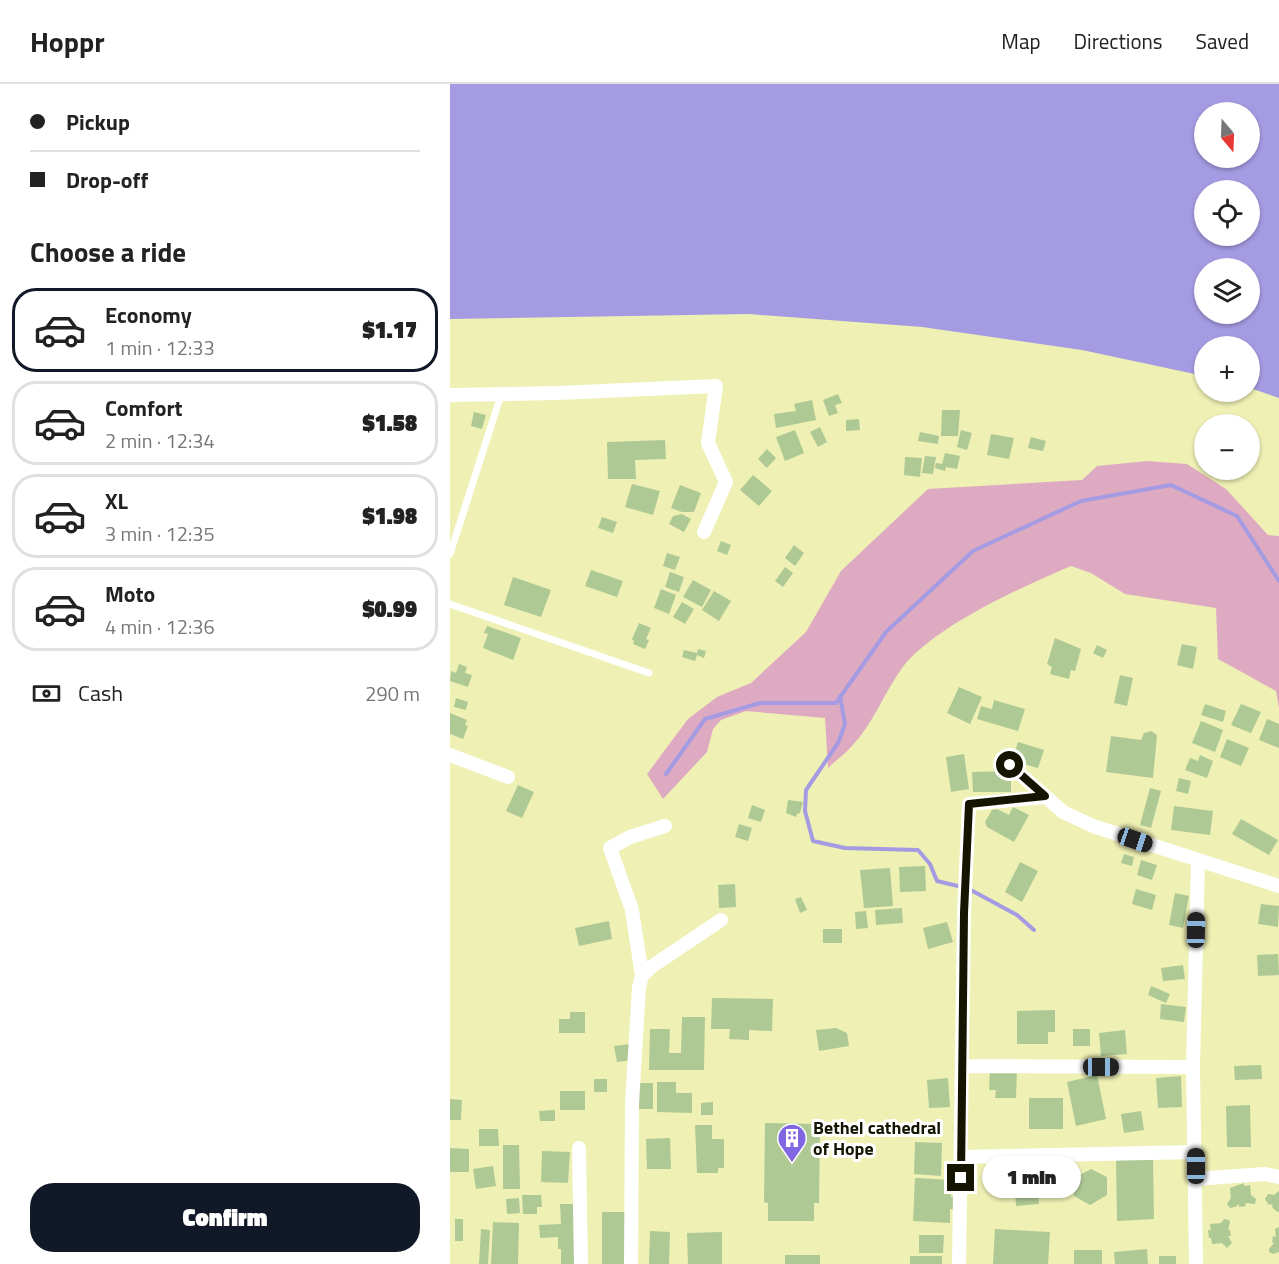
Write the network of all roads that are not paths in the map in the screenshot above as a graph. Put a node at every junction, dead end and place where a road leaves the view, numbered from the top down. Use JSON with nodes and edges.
{"nodes":[{"id":1,"x":450,"y":395,"type":"edge"},
{"id":2,"x":501,"y":395,"type":"junction"},
{"id":3,"x":705,"y":532,"type":"dead end"},
{"id":4,"x":450,"y":554,"type":"edge"},
{"id":5,"x":450,"y":604,"type":"edge"},
{"id":6,"x":649,"y":673,"type":"dead end"},
{"id":7,"x":450,"y":755,"type":"edge"},
{"id":8,"x":1010,"y":765,"type":"dead end"},
{"id":9,"x":508,"y":777,"type":"dead end"},
{"id":10,"x":1045,"y":796,"type":"junction"},
{"id":11,"x":665,"y":826,"type":"dead end"},
{"id":12,"x":1198,"y":861,"type":"junction"},
{"id":13,"x":1279,"y":886,"type":"edge"},
{"id":14,"x":721,"y":920,"type":"dead end"},
{"id":15,"x":642,"y":976,"type":"junction"},
{"id":16,"x":962,"y":1066,"type":"junction"},
{"id":17,"x":1193,"y":1067,"type":"junction"},
{"id":18,"x":579,"y":1148,"type":"dead end"},
{"id":19,"x":1196,"y":1152,"type":"junction"},
{"id":20,"x":962,"y":1157,"type":"junction"},
{"id":21,"x":1279,"y":1177,"type":"edge"},
{"id":22,"x":1196,"y":1179,"type":"junction"},
{"id":23,"x":581,"y":1264,"type":"edge"},
{"id":24,"x":631,"y":1264,"type":"edge"},
{"id":25,"x":959,"y":1264,"type":"edge"},
{"id":26,"x":1196,"y":1264,"type":"edge"}],
"edges":[{"from":1,"to":2,"type":"street"},
{"from":2,"to":3,"type":"street"},
{"from":2,"to":4,"type":"lane"},
{"from":5,"to":6,"type":"lane"},
{"from":7,"to":9,"type":"street"},
{"from":8,"to":10,"type":"street"},
{"from":10,"to":12,"type":"street"},
{"from":10,"to":16,"type":"street"},
{"from":11,"to":15,"type":"street"},
{"from":12,"to":13,"type":"street"},
{"from":12,"to":17,"type":"street"},
{"from":14,"to":15,"type":"street"},
{"from":15,"to":24,"type":"street"},
{"from":16,"to":17,"type":"street"},
{"from":16,"to":20,"type":"street"},
{"from":17,"to":19,"type":"street"},
{"from":18,"to":23,"type":"street"},
{"from":19,"to":20,"type":"street"},
{"from":19,"to":22,"type":"street"},
{"from":20,"to":25,"type":"street"},
{"from":21,"to":22,"type":"street"},
{"from":22,"to":26,"type":"street"}]}
